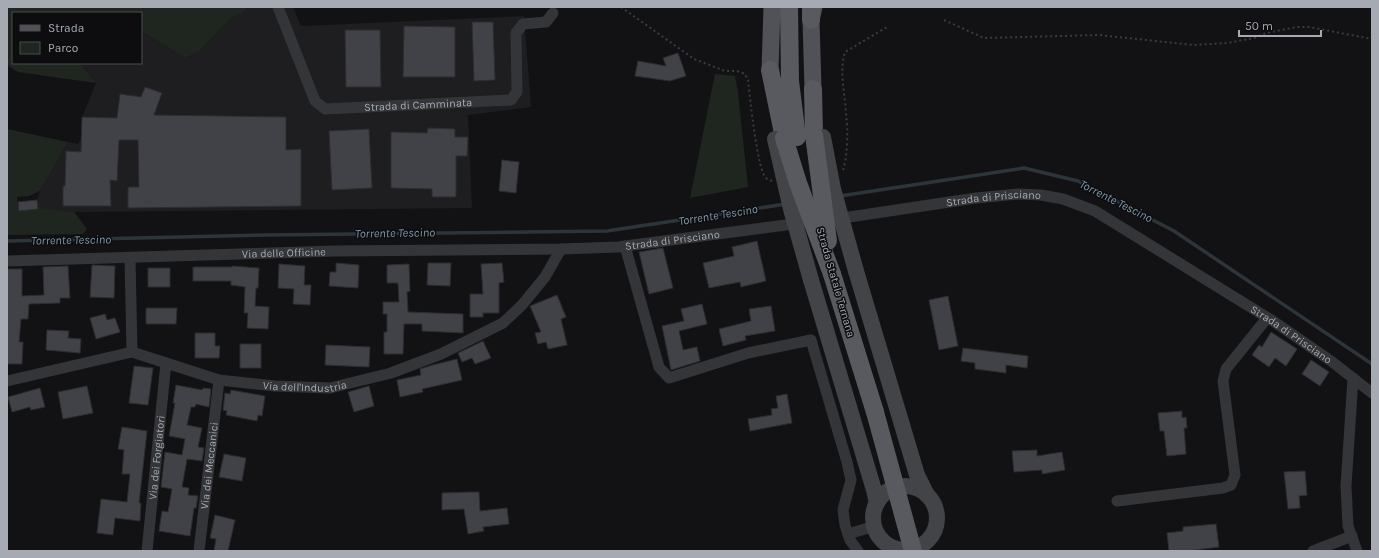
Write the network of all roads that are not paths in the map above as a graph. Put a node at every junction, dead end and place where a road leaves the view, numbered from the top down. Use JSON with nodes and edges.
{"nodes":[{"id":1,"x":278,"y":7,"type":"edge"},
{"id":2,"x":772,"y":7,"type":"edge"},
{"id":3,"x":790,"y":7,"type":"edge"},
{"id":4,"x":812,"y":11,"type":"edge"},
{"id":5,"x":553,"y":13,"type":"dead end"},
{"id":6,"x":770,"y":70,"type":"joint"},
{"id":7,"x":813,"y":89,"type":"joint"},
{"id":8,"x":799,"y":137,"type":"junction"},
{"id":9,"x":625,"y":246,"type":"junction"},
{"id":10,"x":560,"y":248,"type":"junction"},
{"id":11,"x":130,"y":258,"type":"junction"},
{"id":12,"x":7,"y":261,"type":"edge"},
{"id":13,"x":1267,"y":318,"type":"junction"},
{"id":14,"x":132,"y":352,"type":"junction"},
{"id":15,"x":166,"y":363,"type":"junction"},
{"id":16,"x":1353,"y":378,"type":"junction"},
{"id":17,"x":219,"y":380,"type":"junction"},
{"id":18,"x":7,"y":381,"type":"edge"},
{"id":19,"x":1372,"y":393,"type":"edge"},
{"id":20,"x":927,"y":495,"type":"junction"},
{"id":21,"x":1117,"y":501,"type":"dead end"},
{"id":22,"x":877,"y":503,"type":"junction"},
{"id":23,"x":874,"y":526,"type":"junction"},
{"id":24,"x":848,"y":534,"type":"junction"},
{"id":25,"x":1352,"y":536,"type":"junction"},
{"id":26,"x":146,"y":551,"type":"edge"},
{"id":27,"x":199,"y":551,"type":"edge"},
{"id":28,"x":858,"y":551,"type":"edge"},
{"id":29,"x":913,"y":551,"type":"edge"},
{"id":30,"x":1313,"y":551,"type":"edge"},
{"id":31,"x":1357,"y":551,"type":"edge"}],
"edges":[{"from":1,"to":5,"type":"street","name":"Strada di Camminata"},
{"from":2,"to":6,"type":"main road"},
{"from":3,"to":8,"type":"highway","name":"Strada Statale Ternana"},
{"from":4,"to":7,"type":"main road"},
{"from":6,"to":8,"type":"highway"},
{"from":7,"to":8,"type":"highway"},
{"from":8,"to":20,"type":"main road","bridge":true},
{"from":8,"to":22,"type":"main road","bridge":true},
{"from":8,"to":29,"type":"highway","name":"Strada Statale Ternana","bridge":true},
{"from":9,"to":10,"type":"street","name":"Strada di Prisciano"},
{"from":9,"to":13,"type":"street","name":"Strada di Prisciano"},
{"from":9,"to":24,"type":"street"},
{"from":10,"to":11,"type":"street","name":"Via delle Officine"},
{"from":10,"to":17,"type":"street","name":"Via dell'Industria"},
{"from":11,"to":12,"type":"street","name":"Via delle Officine"},
{"from":11,"to":14,"type":"street"},
{"from":13,"to":16,"type":"street","name":"Strada di Prisciano"},
{"from":13,"to":21,"type":"street"},
{"from":14,"to":15,"type":"street","name":"Via dell'Industria"},
{"from":14,"to":18,"type":"street"},
{"from":15,"to":17,"type":"street","name":"Via dell'Industria"},
{"from":15,"to":26,"type":"street","name":"Via dei Forgiatori"},
{"from":16,"to":19,"type":"street","name":"Strada di Prisciano"},
{"from":16,"to":25,"type":"street"},
{"from":17,"to":27,"type":"street","name":"Via dei Meccanici"},
{"from":20,"to":22,"type":"main road"},
{"from":20,"to":23,"type":"main road"},
{"from":22,"to":23,"type":"main road"},
{"from":23,"to":24,"type":"street"},
{"from":24,"to":28,"type":"street"},
{"from":25,"to":30,"type":"street"},
{"from":25,"to":31,"type":"street"}]}
